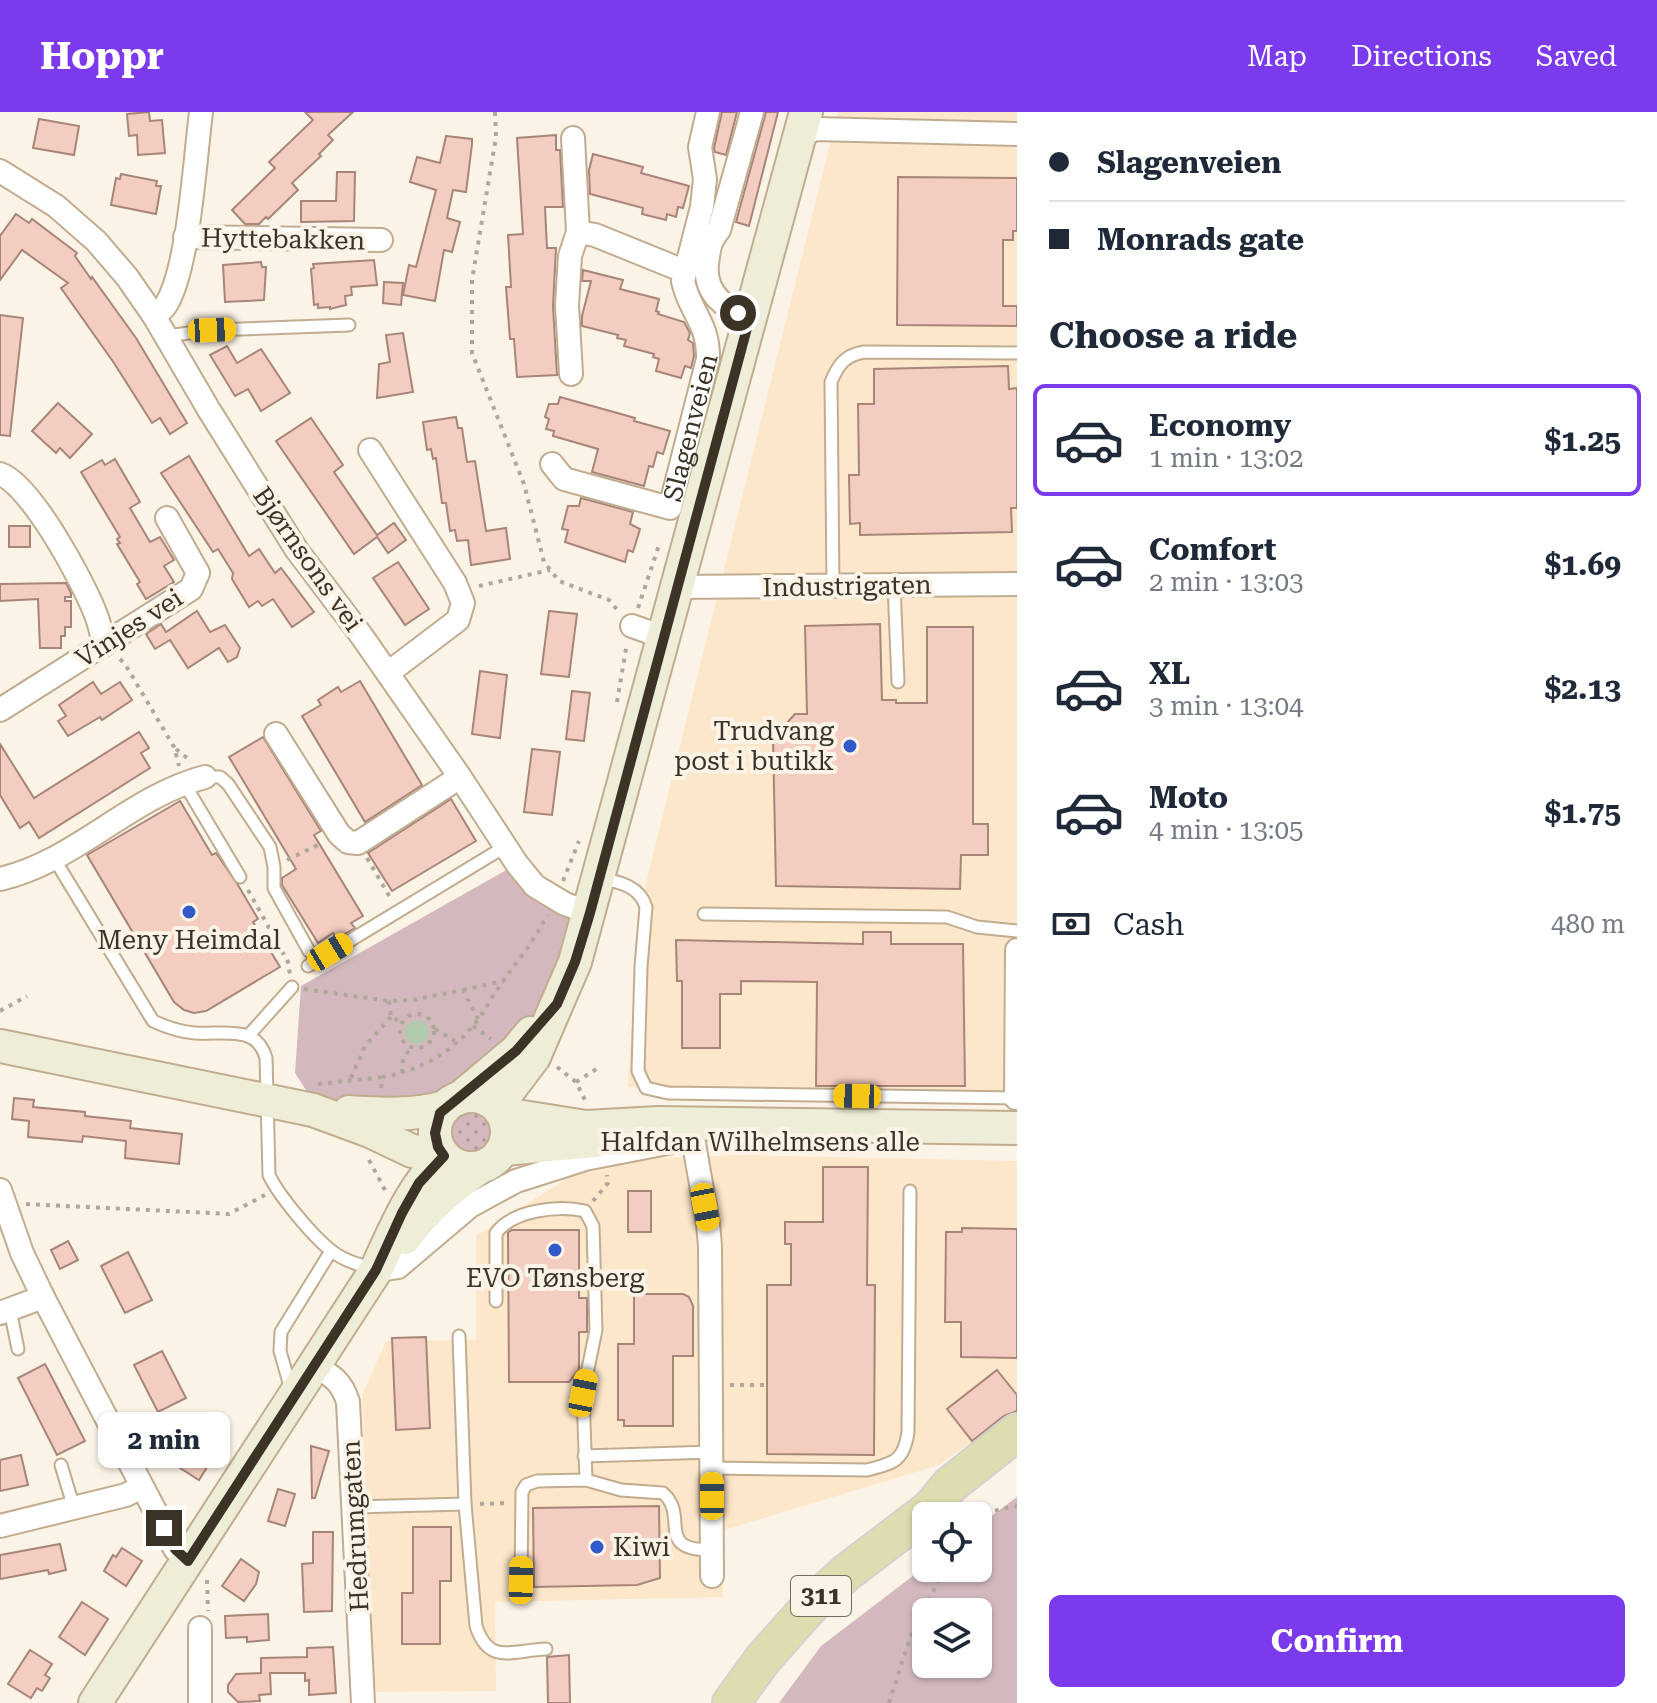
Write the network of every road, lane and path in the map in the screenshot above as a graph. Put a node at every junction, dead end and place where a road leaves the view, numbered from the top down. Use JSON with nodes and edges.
{"nodes":[{"id":1,"x":201,"y":112,"type":"edge"},
{"id":2,"x":495,"y":112,"type":"edge"},
{"id":3,"x":708,"y":112,"type":"edge"},
{"id":4,"x":752,"y":112,"type":"edge"},
{"id":5,"x":802,"y":124,"type":"edge"},
{"id":6,"x":1017,"y":134,"type":"edge"},
{"id":7,"x":573,"y":138,"type":"dead end"},
{"id":8,"x":0,"y":171,"type":"edge"},
{"id":9,"x":578,"y":232,"type":"junction"},
{"id":10,"x":703,"y":234,"type":"junction"},
{"id":11,"x":185,"y":237,"type":"junction"},
{"id":12,"x":381,"y":240,"type":"dead end"},
{"id":13,"x":684,"y":271,"type":"junction"},
{"id":14,"x":154,"y":316,"type":"junction"},
{"id":15,"x":750,"y":317,"type":"junction"},
{"id":16,"x":349,"y":325,"type":"dead end"},
{"id":17,"x":166,"y":336,"type":"junction"},
{"id":18,"x":1017,"y":353,"type":"edge"},
{"id":19,"x":571,"y":374,"type":"dead end"},
{"id":20,"x":370,"y":450,"type":"dead end"},
{"id":21,"x":552,"y":464,"type":"dead end"},
{"id":22,"x":0,"y":474,"type":"edge"},
{"id":23,"x":670,"y":508,"type":"junction"},
{"id":24,"x":167,"y":518,"type":"dead end"},
{"id":25,"x":550,"y":570,"type":"junction"},
{"id":26,"x":894,"y":584,"type":"junction"},
{"id":27,"x":1017,"y":584,"type":"edge"},
{"id":28,"x":833,"y":586,"type":"junction"},
{"id":29,"x":677,"y":587,"type":"junction"},
{"id":30,"x":458,"y":591,"type":"junction"},
{"id":31,"x":632,"y":626,"type":"junction"},
{"id":32,"x":663,"y":637,"type":"junction"},
{"id":33,"x":104,"y":645,"type":"junction"},
{"id":34,"x":388,"y":673,"type":"junction"},
{"id":35,"x":898,"y":682,"type":"dead end"},
{"id":36,"x":0,"y":710,"type":"edge"},
{"id":37,"x":614,"y":714,"type":"dead end"},
{"id":38,"x":276,"y":734,"type":"dead end"},
{"id":39,"x":460,"y":777,"type":"junction"},
{"id":40,"x":189,"y":781,"type":"junction"},
{"id":41,"x":581,"y":833,"type":"dead end"},
{"id":42,"x":349,"y":838,"type":"junction"},
{"id":43,"x":507,"y":846,"type":"junction"},
{"id":44,"x":55,"y":860,"type":"junction"},
{"id":45,"x":274,"y":867,"type":"junction"},
{"id":46,"x":240,"y":877,"type":"joint"},
{"id":47,"x":599,"y":878,"type":"junction"},
{"id":48,"x":0,"y":879,"type":"edge"},
{"id":49,"x":555,"y":899,"type":"junction"},
{"id":50,"x":399,"y":911,"type":"junction"},
{"id":51,"x":590,"y":913,"type":"junction"},
{"id":52,"x":704,"y":914,"type":"dead end"},
{"id":53,"x":1017,"y":931,"type":"edge"},
{"id":54,"x":1017,"y":950,"type":"edge"},
{"id":55,"x":309,"y":951,"type":"dead end"},
{"id":56,"x":308,"y":966,"type":"dead end"},
{"id":57,"x":506,"y":980,"type":"junction"},
{"id":58,"x":292,"y":987,"type":"junction"},
{"id":59,"x":463,"y":990,"type":"junction"},
{"id":60,"x":27,"y":996,"type":"dead end"},
{"id":61,"x":389,"y":1001,"type":"junction"},
{"id":62,"x":557,"y":1004,"type":"junction"},
{"id":63,"x":0,"y":1011,"type":"edge"},
{"id":64,"x":391,"y":1017,"type":"junction"},
{"id":65,"x":478,"y":1019,"type":"junction"},
{"id":66,"x":402,"y":1023,"type":"junction"},
{"id":67,"x":435,"y":1029,"type":"junction"},
{"id":68,"x":249,"y":1035,"type":"junction"},
{"id":69,"x":455,"y":1041,"type":"junction"},
{"id":70,"x":0,"y":1046,"type":"edge"},
{"id":71,"x":411,"y":1047,"type":"junction"},
{"id":72,"x":556,"y":1066,"type":"dead end"},
{"id":73,"x":598,"y":1068,"type":"dead end"},
{"id":74,"x":402,"y":1073,"type":"junction"},
{"id":75,"x":383,"y":1077,"type":"junction"},
{"id":76,"x":351,"y":1079,"type":"junction"},
{"id":77,"x":576,"y":1082,"type":"junction"},
{"id":78,"x":267,"y":1092,"type":"junction"},
{"id":79,"x":380,"y":1097,"type":"dead end"},
{"id":80,"x":1017,"y":1098,"type":"edge"},
{"id":81,"x":453,"y":1102,"type":"junction"},
{"id":82,"x":313,"y":1110,"type":"junction"},
{"id":83,"x":500,"y":1110,"type":"junction"},
{"id":84,"x":586,"y":1114,"type":"dead end"},
{"id":85,"x":1017,"y":1128,"type":"edge"},
{"id":86,"x":693,"y":1138,"type":"junction"},
{"id":87,"x":1017,"y":1144,"type":"edge"},
{"id":88,"x":443,"y":1155,"type":"junction"},
{"id":89,"x":491,"y":1159,"type":"junction"},
{"id":90,"x":607,"y":1174,"type":"dead end"},
{"id":91,"x":276,"y":1190,"type":"junction"},
{"id":92,"x":910,"y":1191,"type":"dead end"},
{"id":93,"x":2,"y":1196,"type":"edge"},
{"id":94,"x":585,"y":1211,"type":"junction"},
{"id":95,"x":331,"y":1251,"type":"junction"},
{"id":96,"x":376,"y":1270,"type":"junction"},
{"id":97,"x":43,"y":1297,"type":"junction"},
{"id":98,"x":496,"y":1301,"type":"dead end"},
{"id":99,"x":5,"y":1312,"type":"edge"},
{"id":100,"x":459,"y":1336,"type":"dead end"},
{"id":101,"x":18,"y":1349,"type":"dead end"},
{"id":102,"x":314,"y":1366,"type":"junction"},
{"id":103,"x":712,"y":1385,"type":"junction"},
{"id":104,"x":767,"y":1385,"type":"dead end"},
{"id":105,"x":294,"y":1397,"type":"junction"},
{"id":106,"x":1017,"y":1432,"type":"edge"},
{"id":107,"x":584,"y":1456,"type":"junction"},
{"id":108,"x":1017,"y":1457,"type":"edge"},
{"id":109,"x":712,"y":1460,"type":"junction"},
{"id":110,"x":61,"y":1465,"type":"dead end"},
{"id":111,"x":586,"y":1480,"type":"junction"},
{"id":112,"x":141,"y":1487,"type":"junction"},
{"id":113,"x":936,"y":1502,"type":"edge"},
{"id":114,"x":947,"y":1502,"type":"edge"},
{"id":115,"x":522,"y":1503,"type":"junction"},
{"id":116,"x":465,"y":1504,"type":"junction"},
{"id":117,"x":1017,"y":1506,"type":"edge"},
{"id":118,"x":354,"y":1507,"type":"junction"},
{"id":119,"x":74,"y":1508,"type":"junction"},
{"id":120,"x":992,"y":1511,"type":"edge"},
{"id":121,"x":912,"y":1522,"type":"edge"},
{"id":122,"x":0,"y":1526,"type":"edge"},
{"id":123,"x":712,"y":1550,"type":"junction"},
{"id":124,"x":195,"y":1568,"type":"junction"},
{"id":125,"x":712,"y":1576,"type":"dead end"},
{"id":126,"x":521,"y":1580,"type":"dead end"},
{"id":127,"x":938,"y":1582,"type":"edge"},
{"id":128,"x":200,"y":1628,"type":"joint"},
{"id":129,"x":546,"y":1649,"type":"dead end"},
{"id":130,"x":95,"y":1703,"type":"edge"},
{"id":131,"x":200,"y":1703,"type":"edge"},
{"id":132,"x":363,"y":1703,"type":"edge"},
{"id":133,"x":731,"y":1703,"type":"edge"},
{"id":134,"x":889,"y":1703,"type":"edge"}],
"edges":[{"from":1,"to":11,"type":"street"},
{"from":2,"to":25,"type":"path"},
{"from":3,"to":10,"type":"street"},
{"from":4,"to":10,"type":"street"},
{"from":5,"to":6,"type":"street"},
{"from":5,"to":15,"type":"main road","name":"Slagenveien"},
{"from":7,"to":9,"type":"street"},
{"from":8,"to":14,"type":"street","name":"Bjørnsons vei"},
{"from":9,"to":13,"type":"street"},
{"from":9,"to":19,"type":"street"},
{"from":10,"to":13,"type":"street"},
{"from":10,"to":15,"type":"street"},
{"from":11,"to":12,"type":"street","name":"Hyttebakken"},
{"from":11,"to":14,"type":"street"},
{"from":13,"to":23,"type":"street","name":"Slagenveien"},
{"from":14,"to":17,"type":"street","name":"Bjørnsons vei"},
{"from":15,"to":29,"type":"main road","name":"Slagenveien"},
{"from":16,"to":17,"type":"lane"},
{"from":17,"to":34,"type":"street","name":"Bjørnsons vei"},
{"from":18,"to":28,"type":"lane"},
{"from":20,"to":30,"type":"street"},
{"from":21,"to":23,"type":"street","name":"Slagenveien"},
{"from":22,"to":33,"type":"street"},
{"from":23,"to":31,"type":"path"},
{"from":24,"to":33,"type":"street","name":"Vinjes vei"},
{"from":25,"to":30,"type":"path"},
{"from":25,"to":31,"type":"path"},
{"from":26,"to":27,"type":"street","name":"Industrigaten"},
{"from":26,"to":28,"type":"street","name":"Industrigaten"},
{"from":26,"to":35,"type":"lane"},
{"from":28,"to":29,"type":"street","name":"Industrigaten"},
{"from":29,"to":32,"type":"main road","name":"Slagenveien"},
{"from":30,"to":34,"type":"street"},
{"from":31,"to":32,"type":"street"},
{"from":31,"to":37,"type":"path"},
{"from":32,"to":47,"type":"main road","name":"Slagenveien"},
{"from":33,"to":36,"type":"street","name":"Vinjes vei"},
{"from":33,"to":40,"type":"path"},
{"from":34,"to":39,"type":"street","name":"Bjørnsons vei"},
{"from":38,"to":42,"type":"street"},
{"from":39,"to":42,"type":"street"},
{"from":39,"to":43,"type":"street","name":"Bjørnsons vei"},
{"from":40,"to":44,"type":"street"},
{"from":40,"to":45,"type":"lane"},
{"from":40,"to":46,"type":"lane"},
{"from":41,"to":49,"type":"path"},
{"from":42,"to":45,"type":"path"},
{"from":42,"to":50,"type":"path"},
{"from":43,"to":49,"type":"street","name":"Bjørnsons vei"},
{"from":43,"to":50,"type":"lane"},
{"from":44,"to":48,"type":"street"},
{"from":44,"to":68,"type":"lane"},
{"from":45,"to":55,"type":"lane"},
{"from":46,"to":58,"type":"path"},
{"from":47,"to":51,"type":"main road","name":"Slagenveien"},
{"from":47,"to":80,"type":"lane"},
{"from":49,"to":51,"type":"street","name":"Bjørnsons vei"},
{"from":49,"to":57,"type":"path"},
{"from":50,"to":56,"type":"lane"},
{"from":51,"to":62,"type":"main road","name":"Slagenveien"},
{"from":52,"to":53,"type":"lane"},
{"from":54,"to":80,"type":"street"},
{"from":57,"to":59,"type":"path"},
{"from":57,"to":65,"type":"path"},
{"from":58,"to":61,"type":"path"},
{"from":58,"to":68,"type":"lane"},
{"from":59,"to":61,"type":"path"},
{"from":59,"to":65,"type":"path"},
{"from":60,"to":63,"type":"path"},
{"from":61,"to":64,"type":"path"},
{"from":62,"to":81,"type":"main road","name":"Slagenveien"},
{"from":62,"to":83,"type":"main road","name":"Slagenveien"},
{"from":64,"to":66,"type":"path"},
{"from":64,"to":76,"type":"path"},
{"from":65,"to":69,"type":"path"},
{"from":66,"to":67,"type":"path"},
{"from":66,"to":71,"type":"path"},
{"from":67,"to":69,"type":"path"},
{"from":67,"to":71,"type":"path"},
{"from":68,"to":78,"type":"lane"},
{"from":69,"to":74,"type":"path"},
{"from":70,"to":78,"type":"main road"},
{"from":71,"to":74,"type":"path"},
{"from":72,"to":77,"type":"path"},
{"from":73,"to":77,"type":"path"},
{"from":74,"to":75,"type":"path"},
{"from":75,"to":76,"type":"path"},
{"from":75,"to":79,"type":"path"},
{"from":76,"to":78,"type":"path"},
{"from":77,"to":84,"type":"path"},
{"from":78,"to":82,"type":"main road"},
{"from":78,"to":91,"type":"lane"},
{"from":81,"to":82,"type":"main road"},
{"from":81,"to":83,"type":"main road"},
{"from":81,"to":88,"type":"main road"},
{"from":82,"to":88,"type":"main road"},
{"from":83,"to":85,"type":"main road","name":"Halfdan Wilhelmsens alle"},
{"from":83,"to":89,"type":"main road"},
{"from":86,"to":87,"type":"main road","name":"Halfdan Wilhelmsens alle"},
{"from":86,"to":89,"type":"main road","name":"Halfdan Wilhelmsens alle"},
{"from":86,"to":96,"type":"street"},
{"from":86,"to":103,"type":"street"},
{"from":88,"to":89,"type":"main road"},
{"from":88,"to":96,"type":"main road"},
{"from":89,"to":96,"type":"main road"},
{"from":90,"to":94,"type":"path"},
{"from":91,"to":93,"type":"path"},
{"from":91,"to":95,"type":"lane"},
{"from":92,"to":109,"type":"lane"},
{"from":93,"to":97,"type":"street"},
{"from":94,"to":98,"type":"lane"},
{"from":94,"to":107,"type":"lane"},
{"from":95,"to":96,"type":"lane"},
{"from":95,"to":105,"type":"lane"},
{"from":96,"to":102,"type":"main road"},
{"from":97,"to":99,"type":"street"},
{"from":97,"to":112,"type":"street"},
{"from":99,"to":101,"type":"lane"},
{"from":100,"to":116,"type":"lane"},
{"from":102,"to":105,"type":"main road"},
{"from":102,"to":118,"type":"street","name":"Hedrumgaten"},
{"from":103,"to":104,"type":"path"},
{"from":103,"to":109,"type":"street"},
{"from":105,"to":124,"type":"main road"},
{"from":106,"to":113,"type":"main road","number":"311"},
{"from":107,"to":109,"type":"lane"},
{"from":107,"to":111,"type":"lane"},
{"from":108,"to":114,"type":"main road","number":"311"},
{"from":109,"to":123,"type":"street"},
{"from":110,"to":119,"type":"lane"},
{"from":111,"to":115,"type":"lane"},
{"from":111,"to":123,"type":"lane"},
{"from":112,"to":119,"type":"street"},
{"from":112,"to":124,"type":"street"},
{"from":115,"to":116,"type":"path"},
{"from":115,"to":126,"type":"lane"},
{"from":116,"to":118,"type":"lane"},
{"from":116,"to":129,"type":"lane"},
{"from":117,"to":120,"type":"path"},
{"from":118,"to":132,"type":"street","name":"Hedrumgaten"},
{"from":119,"to":122,"type":"street"},
{"from":121,"to":133,"type":"main road","number":"311"},
{"from":123,"to":125,"type":"street"},
{"from":124,"to":128,"type":"path"},
{"from":124,"to":130,"type":"main road"},
{"from":127,"to":134,"type":"path"},
{"from":128,"to":131,"type":"street"}]}
